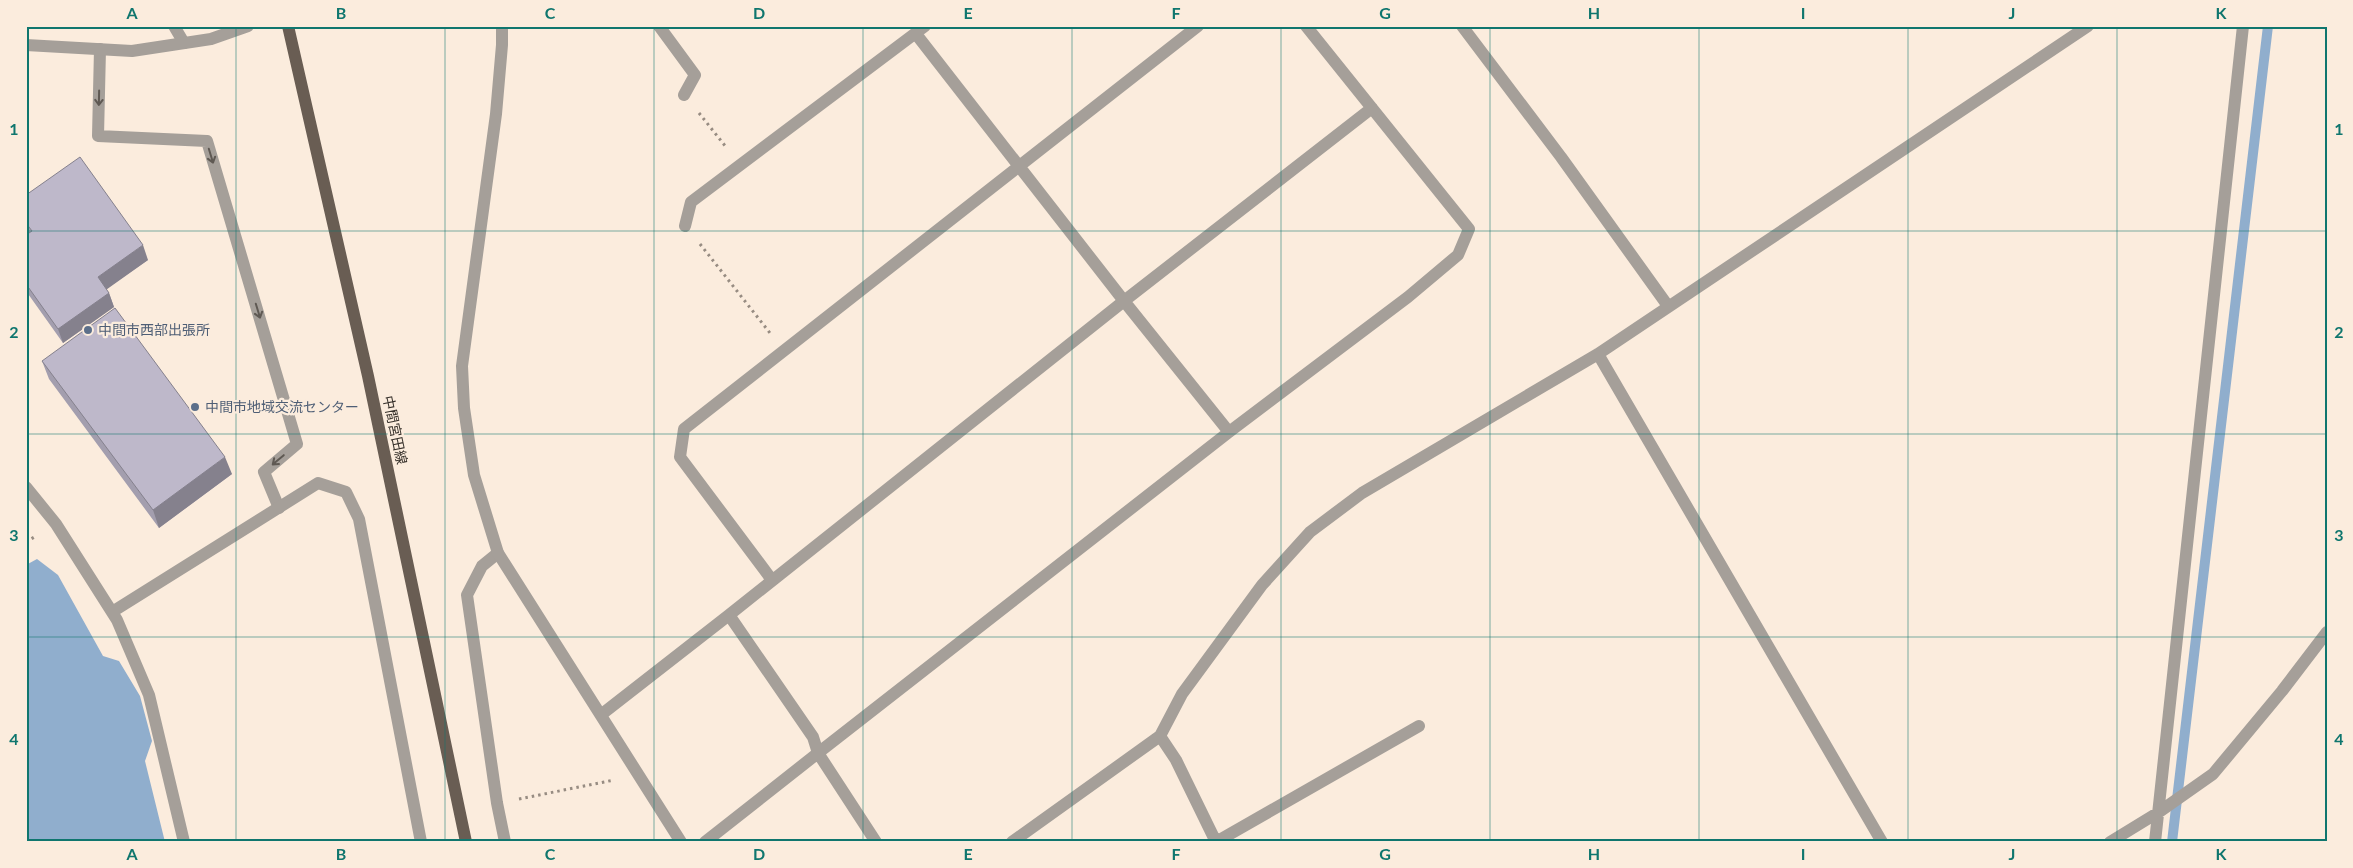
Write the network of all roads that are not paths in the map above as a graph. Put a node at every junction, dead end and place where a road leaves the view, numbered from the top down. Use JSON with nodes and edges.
{"nodes":[{"id":1,"x":174,"y":26,"type":"edge"},
{"id":2,"x":248,"y":26,"type":"edge"},
{"id":3,"x":288,"y":26,"type":"edge"},
{"id":4,"x":502,"y":26,"type":"edge"},
{"id":5,"x":659,"y":26,"type":"edge"},
{"id":6,"x":1198,"y":26,"type":"edge"},
{"id":7,"x":1306,"y":26,"type":"edge"},
{"id":8,"x":1462,"y":26,"type":"edge"},
{"id":9,"x":2088,"y":26,"type":"edge"},
{"id":10,"x":2243,"y":26,"type":"edge"},
{"id":11,"x":920,"y":30,"type":"edge"},
{"id":12,"x":184,"y":43,"type":"junction"},
{"id":13,"x":26,"y":44,"type":"edge"},
{"id":14,"x":100,"y":49,"type":"junction"},
{"id":15,"x":684,"y":95,"type":"road end"},
{"id":16,"x":1372,"y":108,"type":"junction"},
{"id":17,"x":1018,"y":167,"type":"junction"},
{"id":18,"x":685,"y":226,"type":"road end"},
{"id":19,"x":1124,"y":301,"type":"junction"},
{"id":20,"x":1668,"y":306,"type":"junction"},
{"id":21,"x":1598,"y":354,"type":"junction"},
{"id":22,"x":1229,"y":432,"type":"junction"},
{"id":23,"x":26,"y":487,"type":"edge"},
{"id":24,"x":279,"y":508,"type":"junction"},
{"id":25,"x":498,"y":553,"type":"junction"},
{"id":26,"x":772,"y":580,"type":"junction"},
{"id":27,"x":112,"y":612,"type":"junction"},
{"id":28,"x":729,"y":615,"type":"junction"},
{"id":29,"x":2327,"y":632,"type":"edge"},
{"id":30,"x":602,"y":714,"type":"junction"},
{"id":31,"x":1419,"y":726,"type":"dead end"},
{"id":32,"x":1160,"y":736,"type":"junction"},
{"id":33,"x":818,"y":753,"type":"junction"},
{"id":34,"x":2158,"y":812,"type":"junction"},
{"id":35,"x":184,"y":842,"type":"edge"},
{"id":36,"x":421,"y":842,"type":"edge"},
{"id":37,"x":466,"y":842,"type":"edge"},
{"id":38,"x":505,"y":842,"type":"edge"},
{"id":39,"x":681,"y":842,"type":"edge"},
{"id":40,"x":705,"y":842,"type":"edge"},
{"id":41,"x":876,"y":842,"type":"edge"},
{"id":42,"x":1012,"y":842,"type":"edge"},
{"id":43,"x":1216,"y":842,"type":"edge"},
{"id":44,"x":1882,"y":842,"type":"edge"},
{"id":45,"x":2110,"y":842,"type":"edge"},
{"id":46,"x":2155,"y":842,"type":"edge"}],
"edges":[{"from":1,"to":12,"type":"street"},
{"from":2,"to":12,"type":"street"},
{"from":3,"to":37,"type":"main road","name":"中間宮田線"},
{"from":4,"to":25,"type":"street"},
{"from":5,"to":15,"type":"street"},
{"from":6,"to":17,"type":"street"},
{"from":7,"to":16,"type":"street"},
{"from":8,"to":20,"type":"street"},
{"from":9,"to":20,"type":"street"},
{"from":10,"to":34,"type":"street"},
{"from":11,"to":17,"type":"street"},
{"from":11,"to":18,"type":"street"},
{"from":12,"to":14,"type":"street"},
{"from":13,"to":14,"type":"street"},
{"from":14,"to":24,"type":"street","one_way":true},
{"from":16,"to":19,"type":"street"},
{"from":16,"to":22,"type":"street"},
{"from":17,"to":19,"type":"street"},
{"from":17,"to":26,"type":"street"},
{"from":19,"to":22,"type":"street"},
{"from":19,"to":26,"type":"street"},
{"from":20,"to":21,"type":"street"},
{"from":21,"to":32,"type":"street"},
{"from":21,"to":44,"type":"street"},
{"from":22,"to":33,"type":"street"},
{"from":23,"to":27,"type":"street"},
{"from":24,"to":27,"type":"street"},
{"from":24,"to":36,"type":"street"},
{"from":25,"to":30,"type":"street"},
{"from":25,"to":38,"type":"street"},
{"from":26,"to":28,"type":"street"},
{"from":27,"to":35,"type":"street"},
{"from":28,"to":30,"type":"street"},
{"from":28,"to":33,"type":"street"},
{"from":29,"to":34,"type":"street"},
{"from":30,"to":39,"type":"street"},
{"from":31,"to":43,"type":"street"},
{"from":32,"to":42,"type":"street"},
{"from":32,"to":43,"type":"street"},
{"from":33,"to":40,"type":"street"},
{"from":33,"to":41,"type":"street"},
{"from":34,"to":45,"type":"street"},
{"from":34,"to":46,"type":"street"}]}
